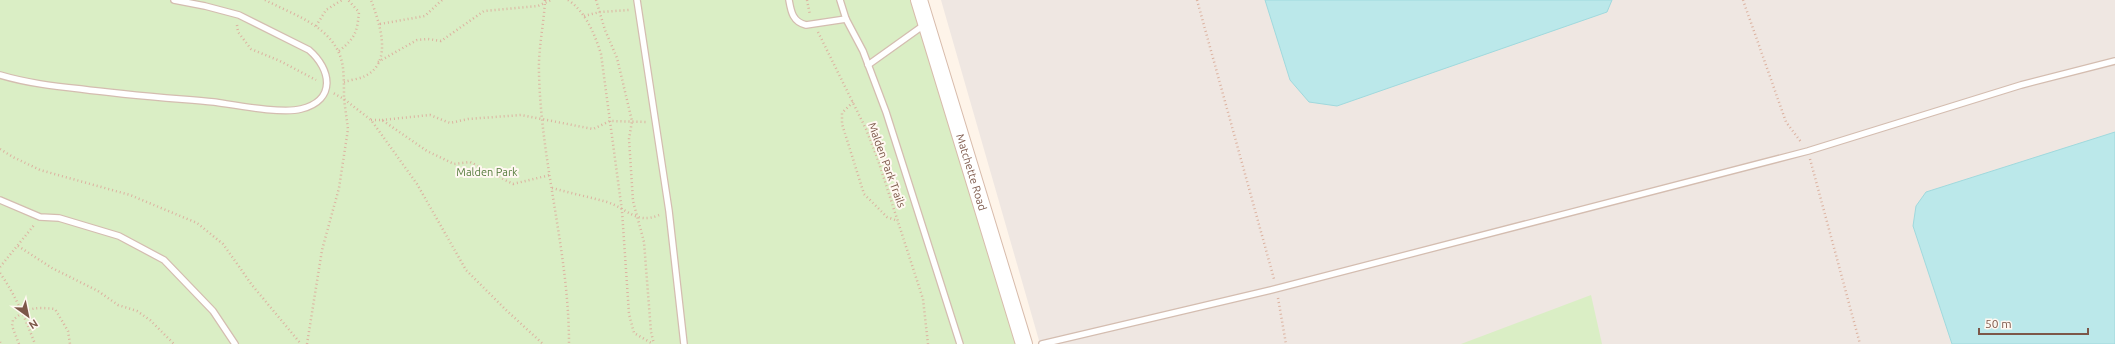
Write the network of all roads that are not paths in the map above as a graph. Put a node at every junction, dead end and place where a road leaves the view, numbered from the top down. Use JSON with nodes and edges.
{"nodes":[{"id":1,"x":174,"y":0,"type":"edge"},
{"id":2,"x":637,"y":0,"type":"edge"},
{"id":3,"x":789,"y":0,"type":"edge"},
{"id":4,"x":840,"y":0,"type":"edge"},
{"id":5,"x":919,"y":0,"type":"edge"},
{"id":6,"x":846,"y":19,"type":"junction"},
{"id":7,"x":926,"y":24,"type":"junction"},
{"id":8,"x":2115,"y":61,"type":"edge"},
{"id":9,"x":868,"y":65,"type":"junction"},
{"id":10,"x":0,"y":75,"type":"edge"},
{"id":11,"x":0,"y":200,"type":"edge"},
{"id":12,"x":235,"y":344,"type":"edge"},
{"id":13,"x":684,"y":344,"type":"edge"},
{"id":14,"x":960,"y":344,"type":"edge"},
{"id":15,"x":1024,"y":344,"type":"edge"},
{"id":16,"x":1042,"y":344,"type":"edge"}],
"edges":[{"from":1,"to":10,"type":"lane"},
{"from":2,"to":13,"type":"lane"},
{"from":3,"to":6,"type":"lane"},
{"from":4,"to":6,"type":"lane"},
{"from":5,"to":7,"type":"main road","name":"Matchette Road"},
{"from":6,"to":9,"type":"lane"},
{"from":7,"to":9,"type":"lane"},
{"from":7,"to":15,"type":"main road","name":"Matchette Road"},
{"from":8,"to":16,"type":"lane"},
{"from":9,"to":14,"type":"lane"},
{"from":11,"to":12,"type":"lane"}]}
